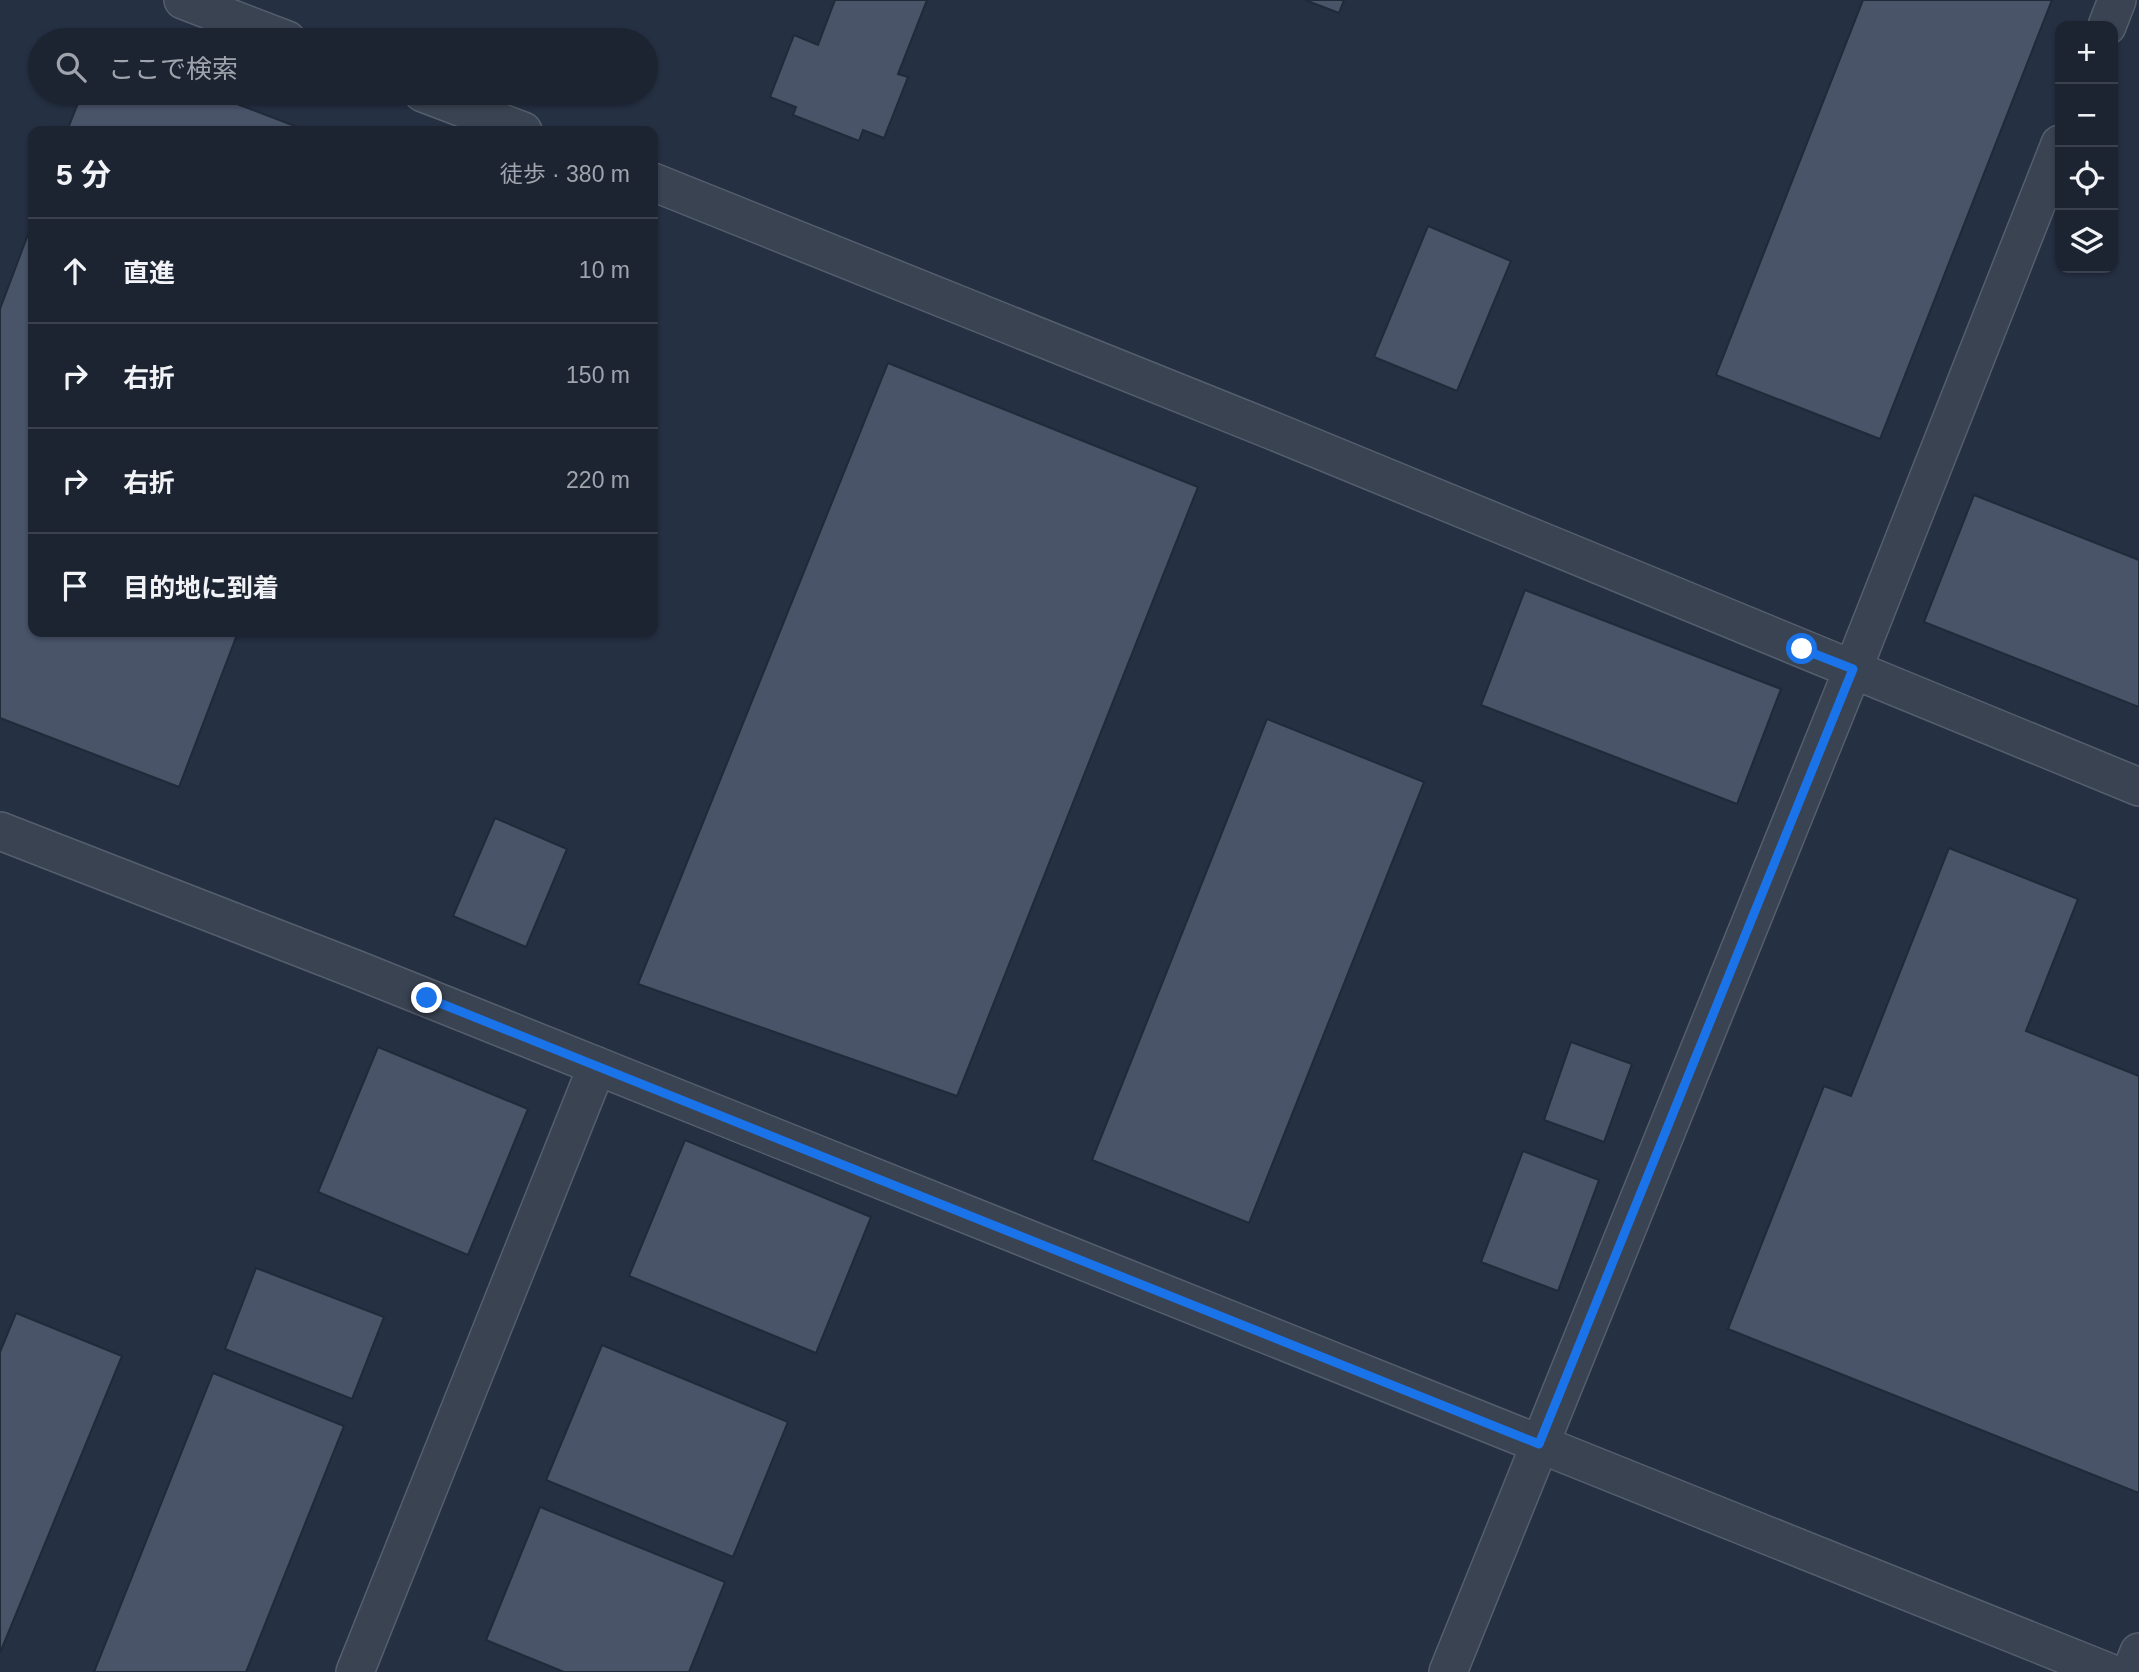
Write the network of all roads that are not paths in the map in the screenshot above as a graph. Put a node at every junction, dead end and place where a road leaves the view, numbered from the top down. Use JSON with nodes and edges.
{"nodes":[{"id":1,"x":183,"y":0,"type":"edge"},
{"id":2,"x":2117,"y":0,"type":"edge"},
{"id":3,"x":2109,"y":21,"type":"edge"},
{"id":4,"x":256,"y":28,"type":"edge"},
{"id":5,"x":455,"y":105,"type":"edge"},
{"id":6,"x":510,"y":126,"type":"edge"},
{"id":7,"x":2059,"y":147,"type":"edge"},
{"id":8,"x":658,"y":184,"type":"edge"},
{"id":9,"x":1853,"y":669,"type":"junction"},
{"id":10,"x":2139,"y":787,"type":"edge"},
{"id":11,"x":0,"y":831,"type":"edge"},
{"id":12,"x":597,"y":1066,"type":"junction"},
{"id":13,"x":1539,"y":1444,"type":"junction"},
{"id":14,"x":2139,"y":1652,"type":"edge"},
{"id":15,"x":355,"y":1672,"type":"edge"},
{"id":16,"x":1448,"y":1672,"type":"edge"},
{"id":17,"x":2108,"y":1672,"type":"edge"},
{"id":18,"x":2131,"y":1672,"type":"edge"}],
"edges":[{"from":1,"to":4,"type":"lane"},
{"from":2,"to":3,"type":"lane"},
{"from":5,"to":6,"type":"lane"},
{"from":7,"to":9,"type":"lane"},
{"from":8,"to":9,"type":"lane"},
{"from":9,"to":10,"type":"lane"},
{"from":9,"to":13,"type":"lane"},
{"from":11,"to":12,"type":"lane"},
{"from":12,"to":13,"type":"lane"},
{"from":12,"to":15,"type":"lane"},
{"from":13,"to":16,"type":"lane"},
{"from":13,"to":17,"type":"lane"},
{"from":14,"to":18,"type":"lane"}]}
